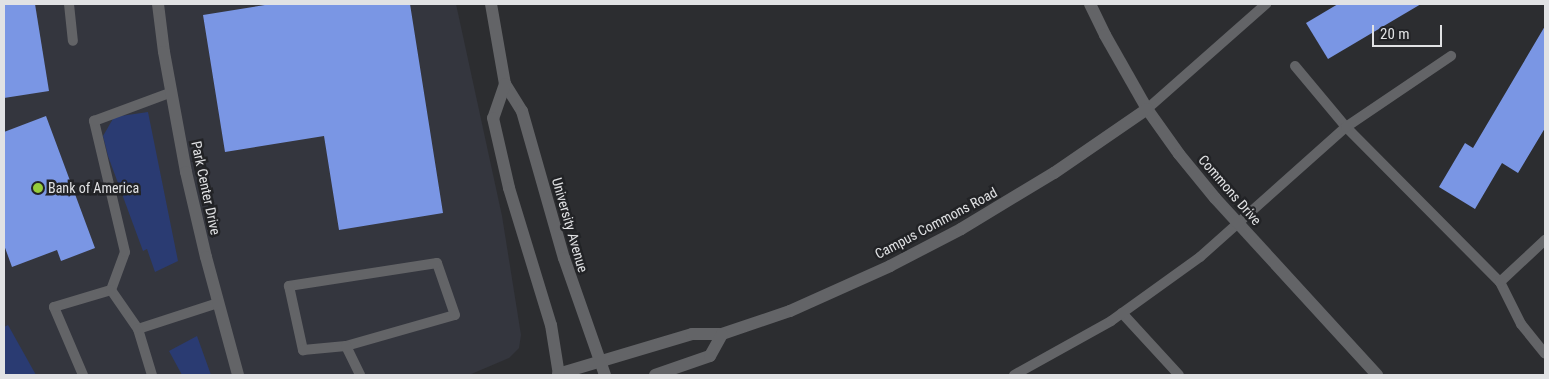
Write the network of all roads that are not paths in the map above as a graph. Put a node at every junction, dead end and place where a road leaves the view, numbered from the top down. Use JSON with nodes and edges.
{"nodes":[{"id":1,"x":69,"y":4,"type":"edge"},
{"id":2,"x":158,"y":4,"type":"edge"},
{"id":3,"x":491,"y":4,"type":"edge"},
{"id":4,"x":1090,"y":4,"type":"edge"},
{"id":5,"x":1266,"y":4,"type":"edge"},
{"id":6,"x":73,"y":41,"type":"dead end"},
{"id":7,"x":1451,"y":56,"type":"dead end"},
{"id":8,"x":1295,"y":66,"type":"dead end"},
{"id":9,"x":505,"y":84,"type":"junction"},
{"id":10,"x":172,"y":92,"type":"junction"},
{"id":11,"x":1147,"y":109,"type":"junction"},
{"id":12,"x":1346,"y":127,"type":"junction"},
{"id":13,"x":1239,"y":223,"type":"junction"},
{"id":14,"x":1545,"y":240,"type":"edge"},
{"id":15,"x":1500,"y":282,"type":"junction"},
{"id":16,"x":111,"y":290,"type":"junction"},
{"id":17,"x":218,"y":303,"type":"junction"},
{"id":18,"x":1122,"y":312,"type":"junction"},
{"id":19,"x":138,"y":330,"type":"junction"},
{"id":20,"x":722,"y":334,"type":"junction"},
{"id":21,"x":346,"y":346,"type":"junction"},
{"id":22,"x":1545,"y":354,"type":"edge"},
{"id":23,"x":600,"y":362,"type":"junction"},
{"id":24,"x":83,"y":375,"type":"edge"},
{"id":25,"x":152,"y":375,"type":"edge"},
{"id":26,"x":238,"y":375,"type":"edge"},
{"id":27,"x":360,"y":375,"type":"edge"},
{"id":28,"x":558,"y":375,"type":"edge"},
{"id":29,"x":605,"y":375,"type":"edge"},
{"id":30,"x":655,"y":375,"type":"edge"},
{"id":31,"x":1014,"y":375,"type":"edge"},
{"id":32,"x":1179,"y":375,"type":"edge"},
{"id":33,"x":1377,"y":375,"type":"edge"}],
"edges":[{"from":1,"to":6,"type":"lane"},
{"from":2,"to":10,"type":"street","name":"Park Center Drive"},
{"from":3,"to":9,"type":"street","name":"University Avenue"},
{"from":4,"to":11,"type":"street","name":"Commons Drive"},
{"from":5,"to":11,"type":"lane"},
{"from":7,"to":12,"type":"lane"},
{"from":8,"to":12,"type":"lane"},
{"from":9,"to":23,"type":"street","name":"University Avenue"},
{"from":9,"to":28,"type":"street","name":"University Avenue"},
{"from":10,"to":16,"type":"lane"},
{"from":10,"to":17,"type":"street","name":"Park Center Drive"},
{"from":11,"to":13,"type":"street","name":"Commons Drive"},
{"from":11,"to":20,"type":"street","name":"Campus Commons Road"},
{"from":12,"to":13,"type":"lane"},
{"from":12,"to":15,"type":"lane"},
{"from":13,"to":18,"type":"lane"},
{"from":13,"to":33,"type":"street","name":"Commons Drive"},
{"from":14,"to":15,"type":"lane"},
{"from":15,"to":22,"type":"lane"},
{"from":16,"to":19,"type":"lane"},
{"from":16,"to":24,"type":"lane"},
{"from":17,"to":19,"type":"lane"},
{"from":17,"to":26,"type":"street","name":"Park Center Drive"},
{"from":18,"to":31,"type":"lane"},
{"from":18,"to":32,"type":"lane"},
{"from":19,"to":25,"type":"lane"},
{"from":20,"to":23,"type":"street","name":"Campus Commons Road"},
{"from":20,"to":30,"type":"street"},
{"from":21,"to":21,"type":"lane"},
{"from":21,"to":27,"type":"lane"},
{"from":23,"to":28,"type":"street","name":"Campus Commons Road"},
{"from":23,"to":29,"type":"street","name":"University Avenue"}]}
